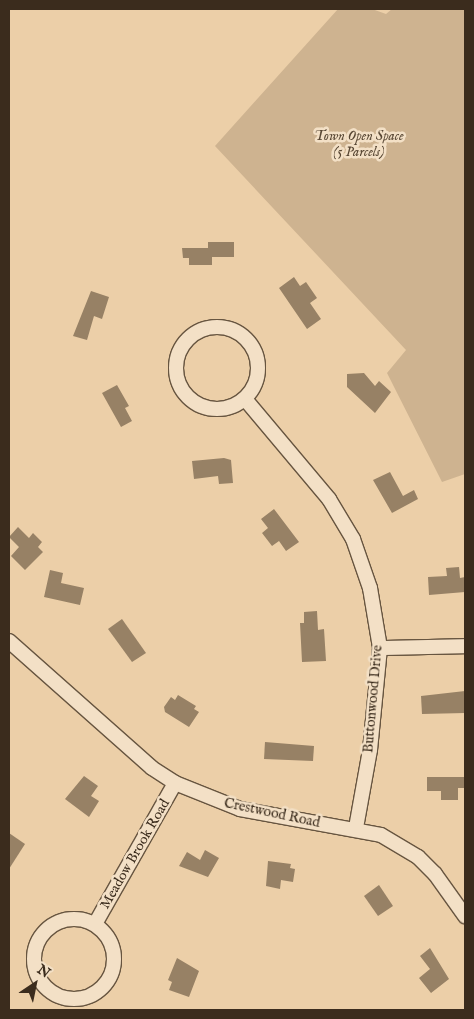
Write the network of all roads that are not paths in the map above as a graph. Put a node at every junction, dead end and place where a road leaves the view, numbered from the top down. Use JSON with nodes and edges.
{"nodes":[{"id":1,"x":245,"y":399,"type":"junction"},
{"id":2,"x":9,"y":641,"type":"edge"},
{"id":3,"x":465,"y":646,"type":"edge"},
{"id":4,"x":380,"y":648,"type":"junction"},
{"id":5,"x":175,"y":783,"type":"junction"},
{"id":6,"x":356,"y":828,"type":"junction"},
{"id":7,"x":465,"y":916,"type":"edge"},
{"id":8,"x":95,"y":924,"type":"junction"}],
"edges":[{"from":1,"to":1,"type":"street"},
{"from":1,"to":4,"type":"street","name":"Buttonwood Drive"},
{"from":2,"to":5,"type":"street","name":"Crestwood Road"},
{"from":3,"to":4,"type":"street"},
{"from":4,"to":6,"type":"street","name":"Buttonwood Drive"},
{"from":5,"to":6,"type":"street","name":"Crestwood Road"},
{"from":5,"to":8,"type":"street","name":"Meadow Brook Road"},
{"from":6,"to":7,"type":"street","name":"Crestwood Road"},
{"from":8,"to":8,"type":"street","name":"Meadow Brook Road"}]}
